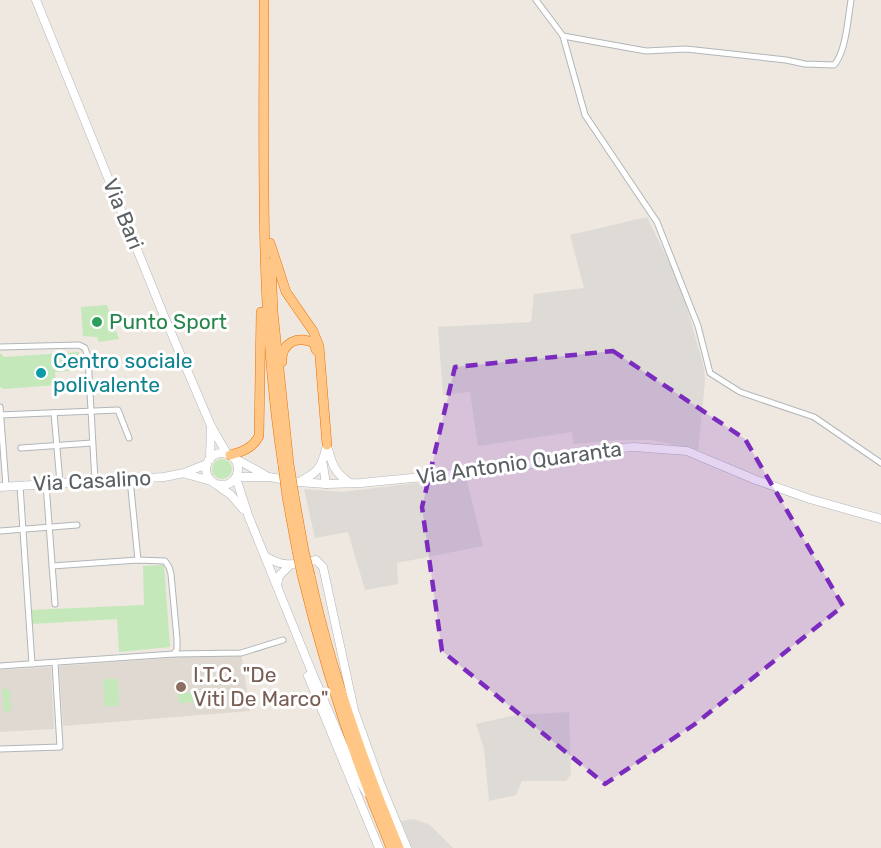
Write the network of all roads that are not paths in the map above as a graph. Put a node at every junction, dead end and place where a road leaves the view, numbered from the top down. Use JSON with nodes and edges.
{"nodes":[{"id":1,"x":36,"y":0,"type":"edge"},
{"id":2,"x":264,"y":0,"type":"edge"},
{"id":3,"x":270,"y":0,"type":"edge"},
{"id":4,"x":536,"y":0,"type":"edge"},
{"id":5,"x":851,"y":0,"type":"edge"},
{"id":6,"x":563,"y":36,"type":"junction"},
{"id":7,"x":264,"y":193,"type":"junction"},
{"id":8,"x":270,"y":243,"type":"junction"},
{"id":9,"x":0,"y":347,"type":"edge"},
{"id":10,"x":321,"y":365,"type":"junction"},
{"id":11,"x":0,"y":407,"type":"edge"},
{"id":12,"x":90,"y":410,"type":"junction"},
{"id":13,"x":283,"y":410,"type":"junction"},
{"id":14,"x":54,"y":413,"type":"junction"},
{"id":15,"x":0,"y":415,"type":"edge"},
{"id":16,"x":212,"y":426,"type":"junction"},
{"id":17,"x":129,"y":438,"type":"dead end"},
{"id":18,"x":92,"y":443,"type":"junction"},
{"id":19,"x":56,"y":446,"type":"junction"},
{"id":20,"x":327,"y":446,"type":"junction"},
{"id":21,"x":21,"y":448,"type":"dead end"},
{"id":22,"x":230,"y":456,"type":"junction"},
{"id":23,"x":208,"y":461,"type":"junction"},
{"id":24,"x":881,"y":463,"type":"edge"},
{"id":25,"x":286,"y":465,"type":"junction"},
{"id":26,"x":323,"y":465,"type":"junction"},
{"id":27,"x":332,"y":465,"type":"junction"},
{"id":28,"x":184,"y":473,"type":"junction"},
{"id":29,"x":236,"y":477,"type":"junction"},
{"id":30,"x":269,"y":477,"type":"junction"},
{"id":31,"x":130,"y":479,"type":"junction"},
{"id":32,"x":95,"y":481,"type":"junction"},
{"id":33,"x":212,"y":482,"type":"junction"},
{"id":34,"x":298,"y":482,"type":"junction"},
{"id":35,"x":60,"y":483,"type":"junction"},
{"id":36,"x":46,"y":484,"type":"junction"},
{"id":37,"x":326,"y":484,"type":"junction"},
{"id":38,"x":351,"y":484,"type":"junction"},
{"id":39,"x":20,"y":486,"type":"junction"},
{"id":40,"x":3,"y":487,"type":"edge"},
{"id":41,"x":248,"y":515,"type":"junction"},
{"id":42,"x":881,"y":519,"type":"edge"},
{"id":43,"x":77,"y":525,"type":"dead end"},
{"id":44,"x":49,"y":527,"type":"junction"},
{"id":45,"x":23,"y":530,"type":"junction"},
{"id":46,"x":0,"y":531,"type":"edge"},
{"id":47,"x":265,"y":556,"type":"junction"},
{"id":48,"x":138,"y":560,"type":"junction"},
{"id":49,"x":290,"y":565,"type":"junction"},
{"id":50,"x":52,"y":566,"type":"junction"},
{"id":51,"x":306,"y":575,"type":"junction"},
{"id":52,"x":277,"y":584,"type":"junction"},
{"id":53,"x":63,"y":591,"type":"dead end"},
{"id":54,"x":54,"y":592,"type":"junction"},
{"id":55,"x":55,"y":604,"type":"dead end"},
{"id":56,"x":297,"y":637,"type":"junction"},
{"id":57,"x":283,"y":640,"type":"dead end"},
{"id":58,"x":174,"y":654,"type":"junction"},
{"id":59,"x":55,"y":663,"type":"junction"},
{"id":60,"x":32,"y":664,"type":"junction"},
{"id":61,"x":0,"y":666,"type":"edge"},
{"id":62,"x":0,"y":749,"type":"edge"},
{"id":63,"x":371,"y":800,"type":"junction"},
{"id":64,"x":379,"y":848,"type":"edge"},
{"id":65,"x":390,"y":848,"type":"edge"},
{"id":66,"x":399,"y":848,"type":"edge"},
{"id":67,"x":407,"y":848,"type":"edge"}],
"edges":[{"from":1,"to":16,"type":"main road","name":"Via Bari"},
{"from":2,"to":7,"type":"highway"},
{"from":3,"to":8,"type":"highway"},
{"from":4,"to":6,"type":"street"},
{"from":5,"to":6,"type":"street"},
{"from":6,"to":24,"type":"street"},
{"from":7,"to":22,"type":"highway"},
{"from":7,"to":25,"type":"highway"},
{"from":8,"to":10,"type":"highway"},
{"from":8,"to":13,"type":"highway"},
{"from":9,"to":12,"type":"street"},
{"from":10,"to":13,"type":"highway"},
{"from":10,"to":20,"type":"highway"},
{"from":11,"to":15,"type":"street"},
{"from":12,"to":14,"type":"street"},
{"from":12,"to":17,"type":"street"},
{"from":12,"to":18,"type":"street"},
{"from":13,"to":25,"type":"highway"},
{"from":14,"to":15,"type":"street"},
{"from":14,"to":19,"type":"street"},
{"from":15,"to":40,"type":"street"},
{"from":16,"to":22,"type":"main road","name":"Via Bari"},
{"from":16,"to":23,"type":"main road"},
{"from":18,"to":19,"type":"street"},
{"from":18,"to":32,"type":"street"},
{"from":19,"to":21,"type":"street"},
{"from":19,"to":35,"type":"street"},
{"from":20,"to":26,"type":"main road"},
{"from":20,"to":27,"type":"main road"},
{"from":22,"to":23,"type":"main road"},
{"from":22,"to":29,"type":"main road"},
{"from":22,"to":30,"type":"main road"},
{"from":23,"to":28,"type":"main road","name":"Via Casalino"},
{"from":23,"to":33,"type":"main road"},
{"from":25,"to":51,"type":"highway","bridge":true},
{"from":26,"to":34,"type":"main road"},
{"from":26,"to":37,"type":"main road"},
{"from":27,"to":37,"type":"main road"},
{"from":27,"to":38,"type":"main road"},
{"from":28,"to":31,"type":"main road","name":"Via Casalino"},
{"from":28,"to":33,"type":"main road","name":"Via Casalino"},
{"from":29,"to":30,"type":"main road"},
{"from":29,"to":33,"type":"main road"},
{"from":29,"to":41,"type":"main road"},
{"from":30,"to":34,"type":"main road","name":"Via Antonio Quaranta"},
{"from":31,"to":32,"type":"main road","name":"Via Casalino"},
{"from":31,"to":48,"type":"street"},
{"from":32,"to":35,"type":"main road","name":"Via Casalino"},
{"from":33,"to":41,"type":"main road"},
{"from":34,"to":37,"type":"main road","name":"Via Antonio Quaranta"},
{"from":35,"to":36,"type":"main road","name":"Via Casalino"},
{"from":36,"to":39,"type":"main road","name":"Via Casalino"},
{"from":36,"to":44,"type":"street"},
{"from":37,"to":38,"type":"main road","name":"Via Antonio Quaranta"},
{"from":38,"to":42,"type":"main road","name":"Via Antonio Quaranta"},
{"from":39,"to":40,"type":"main road","name":"Via Casalino"},
{"from":39,"to":45,"type":"street"},
{"from":41,"to":47,"type":"main road"},
{"from":43,"to":44,"type":"street"},
{"from":44,"to":45,"type":"street"},
{"from":44,"to":50,"type":"street"},
{"from":45,"to":46,"type":"street"},
{"from":45,"to":60,"type":"street"},
{"from":47,"to":49,"type":"main road"},
{"from":47,"to":52,"type":"main road"},
{"from":48,"to":50,"type":"street"},
{"from":48,"to":58,"type":"street"},
{"from":49,"to":52,"type":"main road"},
{"from":49,"to":67,"type":"main road"},
{"from":50,"to":54,"type":"street"},
{"from":51,"to":63,"type":"highway"},
{"from":51,"to":66,"type":"highway"},
{"from":52,"to":56,"type":"main road"},
{"from":53,"to":54,"type":"street"},
{"from":54,"to":55,"type":"street"},
{"from":56,"to":63,"type":"main road"},
{"from":56,"to":64,"type":"main road"},
{"from":57,"to":58,"type":"street"},
{"from":58,"to":59,"type":"street"},
{"from":59,"to":60,"type":"street"},
{"from":59,"to":62,"type":"street"},
{"from":60,"to":61,"type":"street"},
{"from":63,"to":65,"type":"highway"}]}
